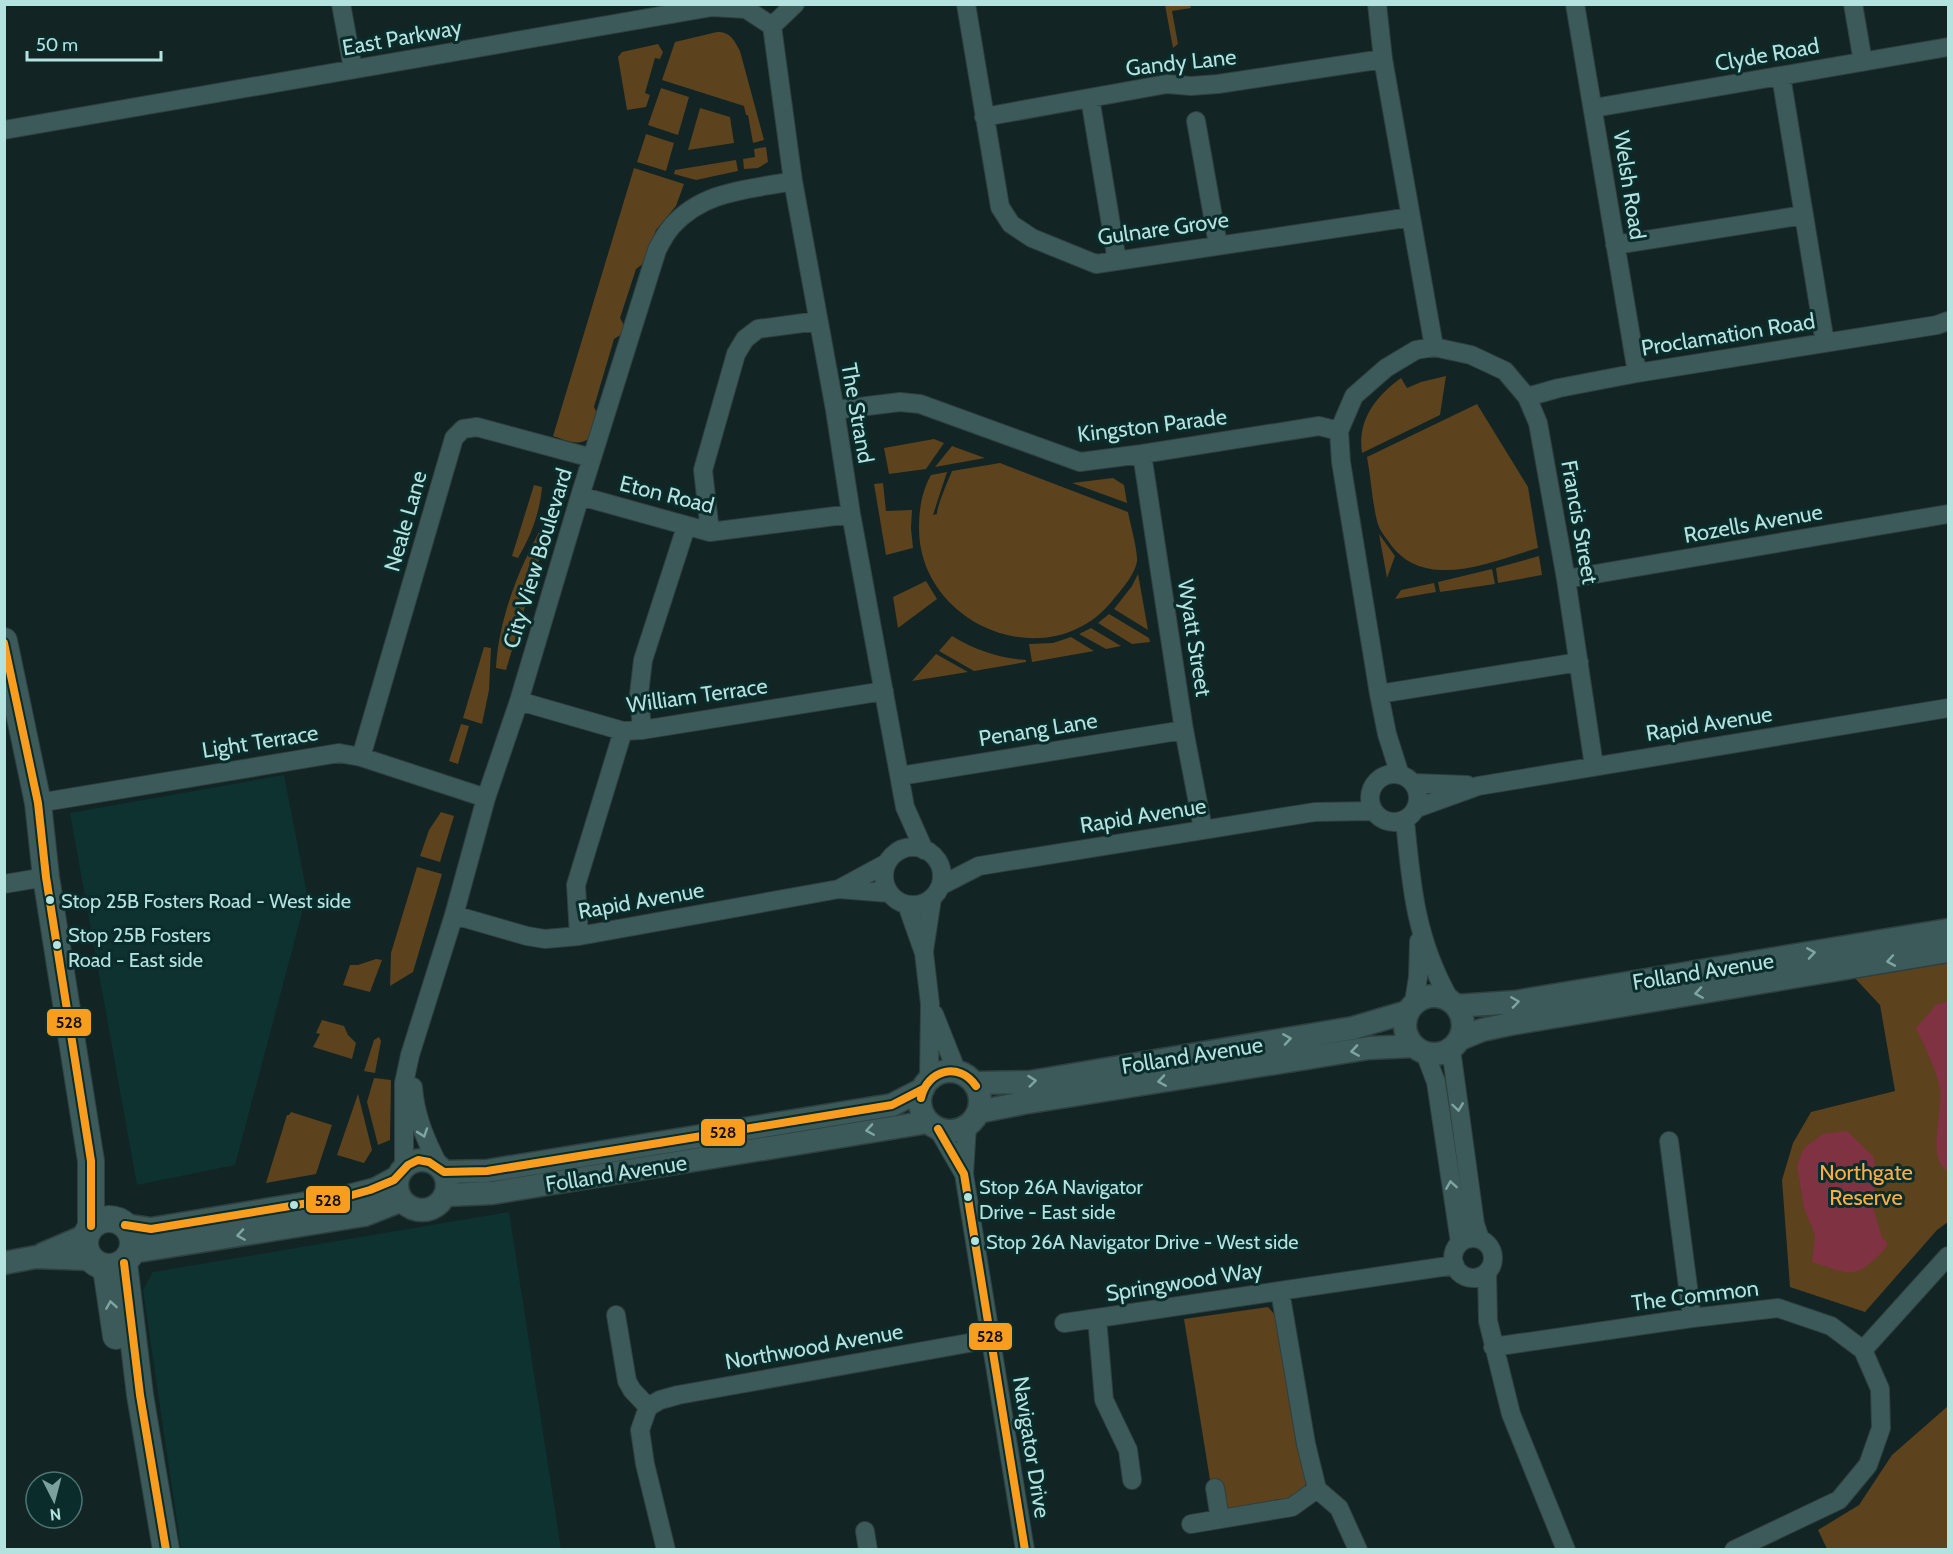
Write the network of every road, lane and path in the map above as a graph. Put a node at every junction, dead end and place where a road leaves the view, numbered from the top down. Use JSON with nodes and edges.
{"nodes":[{"id":1,"x":341,"y":4,"type":"edge"},
{"id":2,"x":795,"y":4,"type":"edge"},
{"id":3,"x":966,"y":4,"type":"edge"},
{"id":4,"x":1377,"y":4,"type":"edge"},
{"id":5,"x":1575,"y":4,"type":"edge"},
{"id":6,"x":1853,"y":4,"type":"edge"},
{"id":7,"x":659,"y":10,"type":"edge"},
{"id":8,"x":772,"y":26,"type":"junction"},
{"id":9,"x":1948,"y":47,"type":"edge"},
{"id":10,"x":1383,"y":59,"type":"junction"},
{"id":11,"x":1863,"y":62,"type":"junction"},
{"id":12,"x":353,"y":69,"type":"junction"},
{"id":13,"x":1781,"y":76,"type":"junction"},
{"id":14,"x":1090,"y":98,"type":"junction"},
{"id":15,"x":1594,"y":108,"type":"junction"},
{"id":16,"x":984,"y":117,"type":"junction"},
{"id":17,"x":1196,"y":121,"type":"dead end"},
{"id":18,"x":4,"y":130,"type":"edge"},
{"id":19,"x":793,"y":182,"type":"junction"},
{"id":20,"x":1804,"y":215,"type":"junction"},
{"id":21,"x":1411,"y":217,"type":"junction"},
{"id":22,"x":1218,"y":245,"type":"junction"},
{"id":23,"x":1615,"y":245,"type":"junction"},
{"id":24,"x":1117,"y":261,"type":"junction"},
{"id":25,"x":818,"y":321,"type":"junction"},
{"id":26,"x":1945,"y":324,"type":"edge"},
{"id":27,"x":1825,"y":343,"type":"junction"},
{"id":28,"x":1434,"y":347,"type":"junction"},
{"id":29,"x":1637,"y":373,"type":"junction"},
{"id":30,"x":1527,"y":397,"type":"junction"},
{"id":31,"x":835,"y":410,"type":"junction"},
{"id":32,"x":1339,"y":431,"type":"junction"},
{"id":33,"x":1142,"y":454,"type":"junction"},
{"id":34,"x":592,"y":458,"type":"junction"},
{"id":35,"x":580,"y":496,"type":"junction"},
{"id":36,"x":851,"y":514,"type":"junction"},
{"id":37,"x":1948,"y":514,"type":"edge"},
{"id":38,"x":686,"y":527,"type":"junction"},
{"id":39,"x":710,"y":532,"type":"junction"},
{"id":40,"x":1566,"y":579,"type":"junction"},
{"id":41,"x":4,"y":640,"type":"edge"},
{"id":42,"x":1579,"y":662,"type":"junction"},
{"id":43,"x":884,"y":691,"type":"junction"},
{"id":44,"x":1379,"y":694,"type":"junction"},
{"id":45,"x":519,"y":701,"type":"junction"},
{"id":46,"x":4,"y":706,"type":"edge"},
{"id":47,"x":1948,"y":708,"type":"edge"},
{"id":48,"x":642,"y":730,"type":"junction"},
{"id":49,"x":1184,"y":730,"type":"junction"},
{"id":50,"x":623,"y":731,"type":"junction"},
{"id":51,"x":1387,"y":734,"type":"junction"},
{"id":52,"x":361,"y":757,"type":"junction"},
{"id":53,"x":1594,"y":766,"type":"junction"},
{"id":54,"x":900,"y":776,"type":"junction"},
{"id":55,"x":1407,"y":779,"type":"junction"},
{"id":56,"x":1478,"y":786,"type":"junction"},
{"id":57,"x":486,"y":798,"type":"junction"},
{"id":58,"x":38,"y":803,"type":"junction"},
{"id":59,"x":1389,"y":805,"type":"junction"},
{"id":60,"x":905,"y":807,"type":"junction"},
{"id":61,"x":1203,"y":829,"type":"junction"},
{"id":62,"x":930,"y":854,"type":"junction"},
{"id":63,"x":893,"y":857,"type":"junction"},
{"id":64,"x":979,"y":866,"type":"junction"},
{"id":65,"x":46,"y":877,"type":"junction"},
{"id":66,"x":4,"y":884,"type":"edge"},
{"id":67,"x":839,"y":889,"type":"junction"},
{"id":68,"x":936,"y":892,"type":"junction"},
{"id":69,"x":889,"y":893,"type":"junction"},
{"id":70,"x":907,"y":905,"type":"junction"},
{"id":71,"x":454,"y":915,"type":"junction"},
{"id":72,"x":1419,"y":929,"type":"junction"},
{"id":73,"x":1948,"y":930,"type":"edge"},
{"id":74,"x":579,"y":936,"type":"junction"},
{"id":75,"x":1948,"y":951,"type":"edge"},
{"id":76,"x":924,"y":953,"type":"junction"},
{"id":77,"x":1453,"y":1003,"type":"junction"},
{"id":78,"x":930,"y":1004,"type":"junction"},
{"id":79,"x":1411,"y":1007,"type":"junction"},
{"id":80,"x":417,"y":1034,"type":"junction"},
{"id":81,"x":1455,"y":1044,"type":"junction"},
{"id":82,"x":1419,"y":1050,"type":"junction"},
{"id":83,"x":965,"y":1077,"type":"junction"},
{"id":84,"x":926,"y":1085,"type":"junction"},
{"id":85,"x":973,"y":1119,"type":"junction"},
{"id":86,"x":933,"y":1125,"type":"junction"},
{"id":87,"x":1669,"y":1141,"type":"dead end"},
{"id":88,"x":91,"y":1161,"type":"junction"},
{"id":89,"x":441,"y":1169,"type":"junction"},
{"id":90,"x":401,"y":1173,"type":"junction"},
{"id":91,"x":964,"y":1174,"type":"junction"},
{"id":92,"x":446,"y":1195,"type":"junction"},
{"id":93,"x":402,"y":1200,"type":"junction"},
{"id":94,"x":122,"y":1223,"type":"junction"},
{"id":95,"x":1480,"y":1239,"type":"junction"},
{"id":96,"x":1460,"y":1243,"type":"junction"},
{"id":97,"x":104,"y":1250,"type":"junction"},
{"id":98,"x":1948,"y":1257,"type":"edge"},
{"id":99,"x":4,"y":1263,"type":"edge"},
{"id":100,"x":1460,"y":1270,"type":"junction"},
{"id":101,"x":1487,"y":1272,"type":"junction"},
{"id":102,"x":1280,"y":1291,"type":"junction"},
{"id":103,"x":616,"y":1315,"type":"dead end"},
{"id":104,"x":1097,"y":1318,"type":"junction"},
{"id":105,"x":1692,"y":1318,"type":"junction"},
{"id":106,"x":1488,"y":1321,"type":"junction"},
{"id":107,"x":1064,"y":1323,"type":"dead end"},
{"id":108,"x":991,"y":1339,"type":"junction"},
{"id":109,"x":1493,"y":1347,"type":"junction"},
{"id":110,"x":1863,"y":1350,"type":"junction"},
{"id":111,"x":648,"y":1407,"type":"junction"},
{"id":112,"x":1132,"y":1480,"type":"dead end"},
{"id":113,"x":1215,"y":1488,"type":"dead end"},
{"id":114,"x":1317,"y":1489,"type":"junction"},
{"id":115,"x":1220,"y":1519,"type":"junction"},
{"id":116,"x":1191,"y":1524,"type":"dead end"},
{"id":117,"x":1020,"y":1549,"type":"edge"},
{"id":118,"x":148,"y":1550,"type":"edge"},
{"id":119,"x":166,"y":1550,"type":"edge"},
{"id":120,"x":666,"y":1550,"type":"edge"},
{"id":121,"x":1358,"y":1550,"type":"edge"},
{"id":122,"x":1566,"y":1550,"type":"edge"},
{"id":123,"x":1734,"y":1550,"type":"edge"}],
"edges":[{"from":1,"to":12,"type":"street"},
{"from":2,"to":8,"type":"street"},
{"from":3,"to":16,"type":"street","name":"Gulnare Grove"},
{"from":4,"to":10,"type":"street"},
{"from":5,"to":15,"type":"street","name":"Welsh Road"},
{"from":6,"to":11,"type":"street"},
{"from":7,"to":8,"type":"street","name":"East Parkway"},
{"from":7,"to":12,"type":"street","name":"East Parkway"},
{"from":8,"to":19,"type":"street","name":"The Strand"},
{"from":9,"to":11,"type":"street","name":"Clyde Road"},
{"from":10,"to":14,"type":"street","name":"Gandy Lane"},
{"from":10,"to":21,"type":"street"},
{"from":11,"to":13,"type":"street","name":"Clyde Road"},
{"from":12,"to":18,"type":"street","name":"East Parkway"},
{"from":13,"to":15,"type":"street","name":"Clyde Road"},
{"from":13,"to":20,"type":"street"},
{"from":14,"to":16,"type":"street","name":"Gandy Lane"},
{"from":14,"to":24,"type":"street"},
{"from":15,"to":23,"type":"street","name":"Welsh Road"},
{"from":16,"to":24,"type":"street","name":"Gulnare Grove"},
{"from":17,"to":22,"type":"street"},
{"from":19,"to":25,"type":"street","name":"The Strand"},
{"from":19,"to":34,"type":"street","name":"City View Boulevard"},
{"from":20,"to":23,"type":"street"},
{"from":20,"to":27,"type":"street"},
{"from":21,"to":22,"type":"street","name":"Gulnare Grove"},
{"from":21,"to":28,"type":"street"},
{"from":22,"to":24,"type":"street","name":"Gulnare Grove"},
{"from":23,"to":29,"type":"street","name":"Welsh Road"},
{"from":25,"to":31,"type":"street","name":"The Strand"},
{"from":25,"to":39,"type":"street"},
{"from":26,"to":27,"type":"street","name":"Proclamation Road"},
{"from":27,"to":29,"type":"street","name":"Proclamation Road"},
{"from":28,"to":30,"type":"street","name":"Francis Street"},
{"from":28,"to":32,"type":"street","name":"Francis Street"},
{"from":29,"to":30,"type":"street","name":"Proclamation Road"},
{"from":30,"to":40,"type":"street","name":"Francis Street"},
{"from":31,"to":33,"type":"street","name":"Kingston Parade"},
{"from":31,"to":36,"type":"street","name":"The Strand"},
{"from":32,"to":33,"type":"street","name":"Kingston Parade"},
{"from":32,"to":44,"type":"street","name":"Francis Street"},
{"from":33,"to":49,"type":"street","name":"Wyatt Street"},
{"from":34,"to":35,"type":"street","name":"City View Boulevard"},
{"from":34,"to":52,"type":"street","name":"Neale Lane"},
{"from":35,"to":38,"type":"street","name":"Eton Road"},
{"from":35,"to":45,"type":"street","name":"City View Boulevard"},
{"from":36,"to":39,"type":"street","name":"Eton Road"},
{"from":36,"to":43,"type":"street","name":"The Strand"},
{"from":37,"to":40,"type":"street","name":"Rozells Avenue"},
{"from":38,"to":39,"type":"street","name":"Eton Road"},
{"from":38,"to":48,"type":"street"},
{"from":40,"to":42,"type":"street","name":"Francis Street"},
{"from":41,"to":58,"type":"main road"},
{"from":42,"to":44,"type":"street"},
{"from":42,"to":53,"type":"street","name":"Francis Street"},
{"from":43,"to":48,"type":"street","name":"William Terrace"},
{"from":43,"to":54,"type":"street","name":"The Strand"},
{"from":44,"to":51,"type":"street","name":"Francis Street"},
{"from":45,"to":50,"type":"street","name":"William Terrace"},
{"from":45,"to":57,"type":"street","name":"City View Boulevard"},
{"from":46,"to":65,"type":"main road"},
{"from":47,"to":53,"type":"street","name":"Rapid Avenue"},
{"from":48,"to":50,"type":"street","name":"William Terrace"},
{"from":49,"to":54,"type":"street","name":"Penang Lane"},
{"from":49,"to":61,"type":"street","name":"Wyatt Street"},
{"from":50,"to":74,"type":"street"},
{"from":51,"to":55,"type":"street","name":"Francis Street"},
{"from":51,"to":59,"type":"street","name":"Francis Street"},
{"from":52,"to":57,"type":"street","name":"Light Terrace"},
{"from":52,"to":58,"type":"street","name":"Light Terrace"},
{"from":53,"to":56,"type":"street","name":"Rapid Avenue"},
{"from":54,"to":60,"type":"street","name":"The Strand"},
{"from":55,"to":56,"type":"street","name":"Rapid Avenue"},
{"from":55,"to":59,"type":"street","name":"Rapid Avenue"},
{"from":55,"to":59,"type":"street","name":"Francis Street"},
{"from":56,"to":59,"type":"street","name":"Rapid Avenue"},
{"from":57,"to":71,"type":"street","name":"City View Boulevard"},
{"from":58,"to":65,"type":"main road"},
{"from":59,"to":61,"type":"street","name":"Rapid Avenue"},
{"from":59,"to":72,"type":"street"},
{"from":60,"to":62,"type":"street","name":"The Strand"},
{"from":60,"to":63,"type":"street","name":"The Strand"},
{"from":61,"to":64,"type":"street","name":"Rapid Avenue"},
{"from":62,"to":63,"type":"street"},
{"from":62,"to":64,"type":"street","name":"Rapid Avenue"},
{"from":62,"to":68,"type":"street"},
{"from":63,"to":67,"type":"street","name":"Rapid Avenue"},
{"from":63,"to":69,"type":"street"},
{"from":64,"to":68,"type":"street","name":"Rapid Avenue"},
{"from":65,"to":66,"type":"street"},
{"from":65,"to":88,"type":"main road"},
{"from":67,"to":69,"type":"street","name":"Rapid Avenue"},
{"from":67,"to":74,"type":"street","name":"Rapid Avenue"},
{"from":68,"to":70,"type":"street"},
{"from":68,"to":76,"type":"street"},
{"from":69,"to":70,"type":"street"},
{"from":70,"to":76,"type":"street"},
{"from":71,"to":74,"type":"street","name":"Rapid Avenue"},
{"from":71,"to":80,"type":"street","name":"City View Boulevard"},
{"from":72,"to":77,"type":"street"},
{"from":72,"to":79,"type":"street"},
{"from":77,"to":73,"type":"street","name":"Folland Avenue","one_way":true},
{"from":75,"to":81,"type":"street","name":"Folland Avenue","one_way":true},
{"from":76,"to":78,"type":"street"},
{"from":77,"to":79,"type":"street"},
{"from":77,"to":81,"type":"street"},
{"from":78,"to":83,"type":"street"},
{"from":78,"to":84,"type":"street"},
{"from":79,"to":82,"type":"street"},
{"from":83,"to":79,"type":"street","name":"Folland Avenue","one_way":true},
{"from":80,"to":89,"type":"street","name":"City View Boulevard","one_way":true},
{"from":80,"to":90,"type":"street","name":"City View Boulevard"},
{"from":81,"to":82,"type":"street"},
{"from":81,"to":95,"type":"street","one_way":true},
{"from":82,"to":85,"type":"street","name":"Folland Avenue","one_way":true},
{"from":96,"to":82,"type":"street","one_way":true},
{"from":83,"to":84,"type":"street"},
{"from":83,"to":85,"type":"street"},
{"from":84,"to":86,"type":"street"},
{"from":84,"to":89,"type":"street","name":"Folland Avenue"},
{"from":85,"to":86,"type":"street"},
{"from":85,"to":91,"type":"street","name":"Navigator Drive"},
{"from":86,"to":91,"type":"street","name":"Navigator Drive"},
{"from":86,"to":92,"type":"street","name":"Folland Avenue","one_way":true},
{"from":87,"to":105,"type":"street"},
{"from":88,"to":94,"type":"main road"},
{"from":88,"to":97,"type":"main road"},
{"from":89,"to":90,"type":"street"},
{"from":89,"to":92,"type":"street"},
{"from":90,"to":93,"type":"street"},
{"from":90,"to":94,"type":"street"},
{"from":91,"to":108,"type":"street","name":"Navigator Drive"},
{"from":92,"to":93,"type":"street"},
{"from":93,"to":97,"type":"street","one_way":true},
{"from":94,"to":97,"type":"main road"},
{"from":94,"to":97,"type":"main road"},
{"from":95,"to":96,"type":"street"},
{"from":95,"to":101,"type":"street"},
{"from":96,"to":100,"type":"street"},
{"from":97,"to":99,"type":"street"},
{"from":118,"to":97,"type":"main road","one_way":true},
{"from":97,"to":119,"type":"main road"},
{"from":98,"to":110,"type":"street"},
{"from":100,"to":101,"type":"street"},
{"from":100,"to":102,"type":"street","name":"Springwood Way"},
{"from":100,"to":106,"type":"street"},
{"from":101,"to":106,"type":"street"},
{"from":102,"to":104,"type":"street","name":"Springwood Way"},
{"from":102,"to":114,"type":"street"},
{"from":103,"to":111,"type":"street"},
{"from":104,"to":107,"type":"street","name":"Springwood Way"},
{"from":104,"to":112,"type":"street"},
{"from":105,"to":109,"type":"street","name":"The Common"},
{"from":105,"to":110,"type":"street","name":"The Common"},
{"from":106,"to":109,"type":"street"},
{"from":108,"to":111,"type":"street","name":"Northwood Avenue"},
{"from":108,"to":117,"type":"street","name":"Navigator Drive"},
{"from":109,"to":122,"type":"street"},
{"from":110,"to":123,"type":"street","name":"The Common"},
{"from":111,"to":120,"type":"street"},
{"from":113,"to":115,"type":"street"},
{"from":114,"to":115,"type":"street"},
{"from":114,"to":121,"type":"street"},
{"from":115,"to":116,"type":"street"}]}
